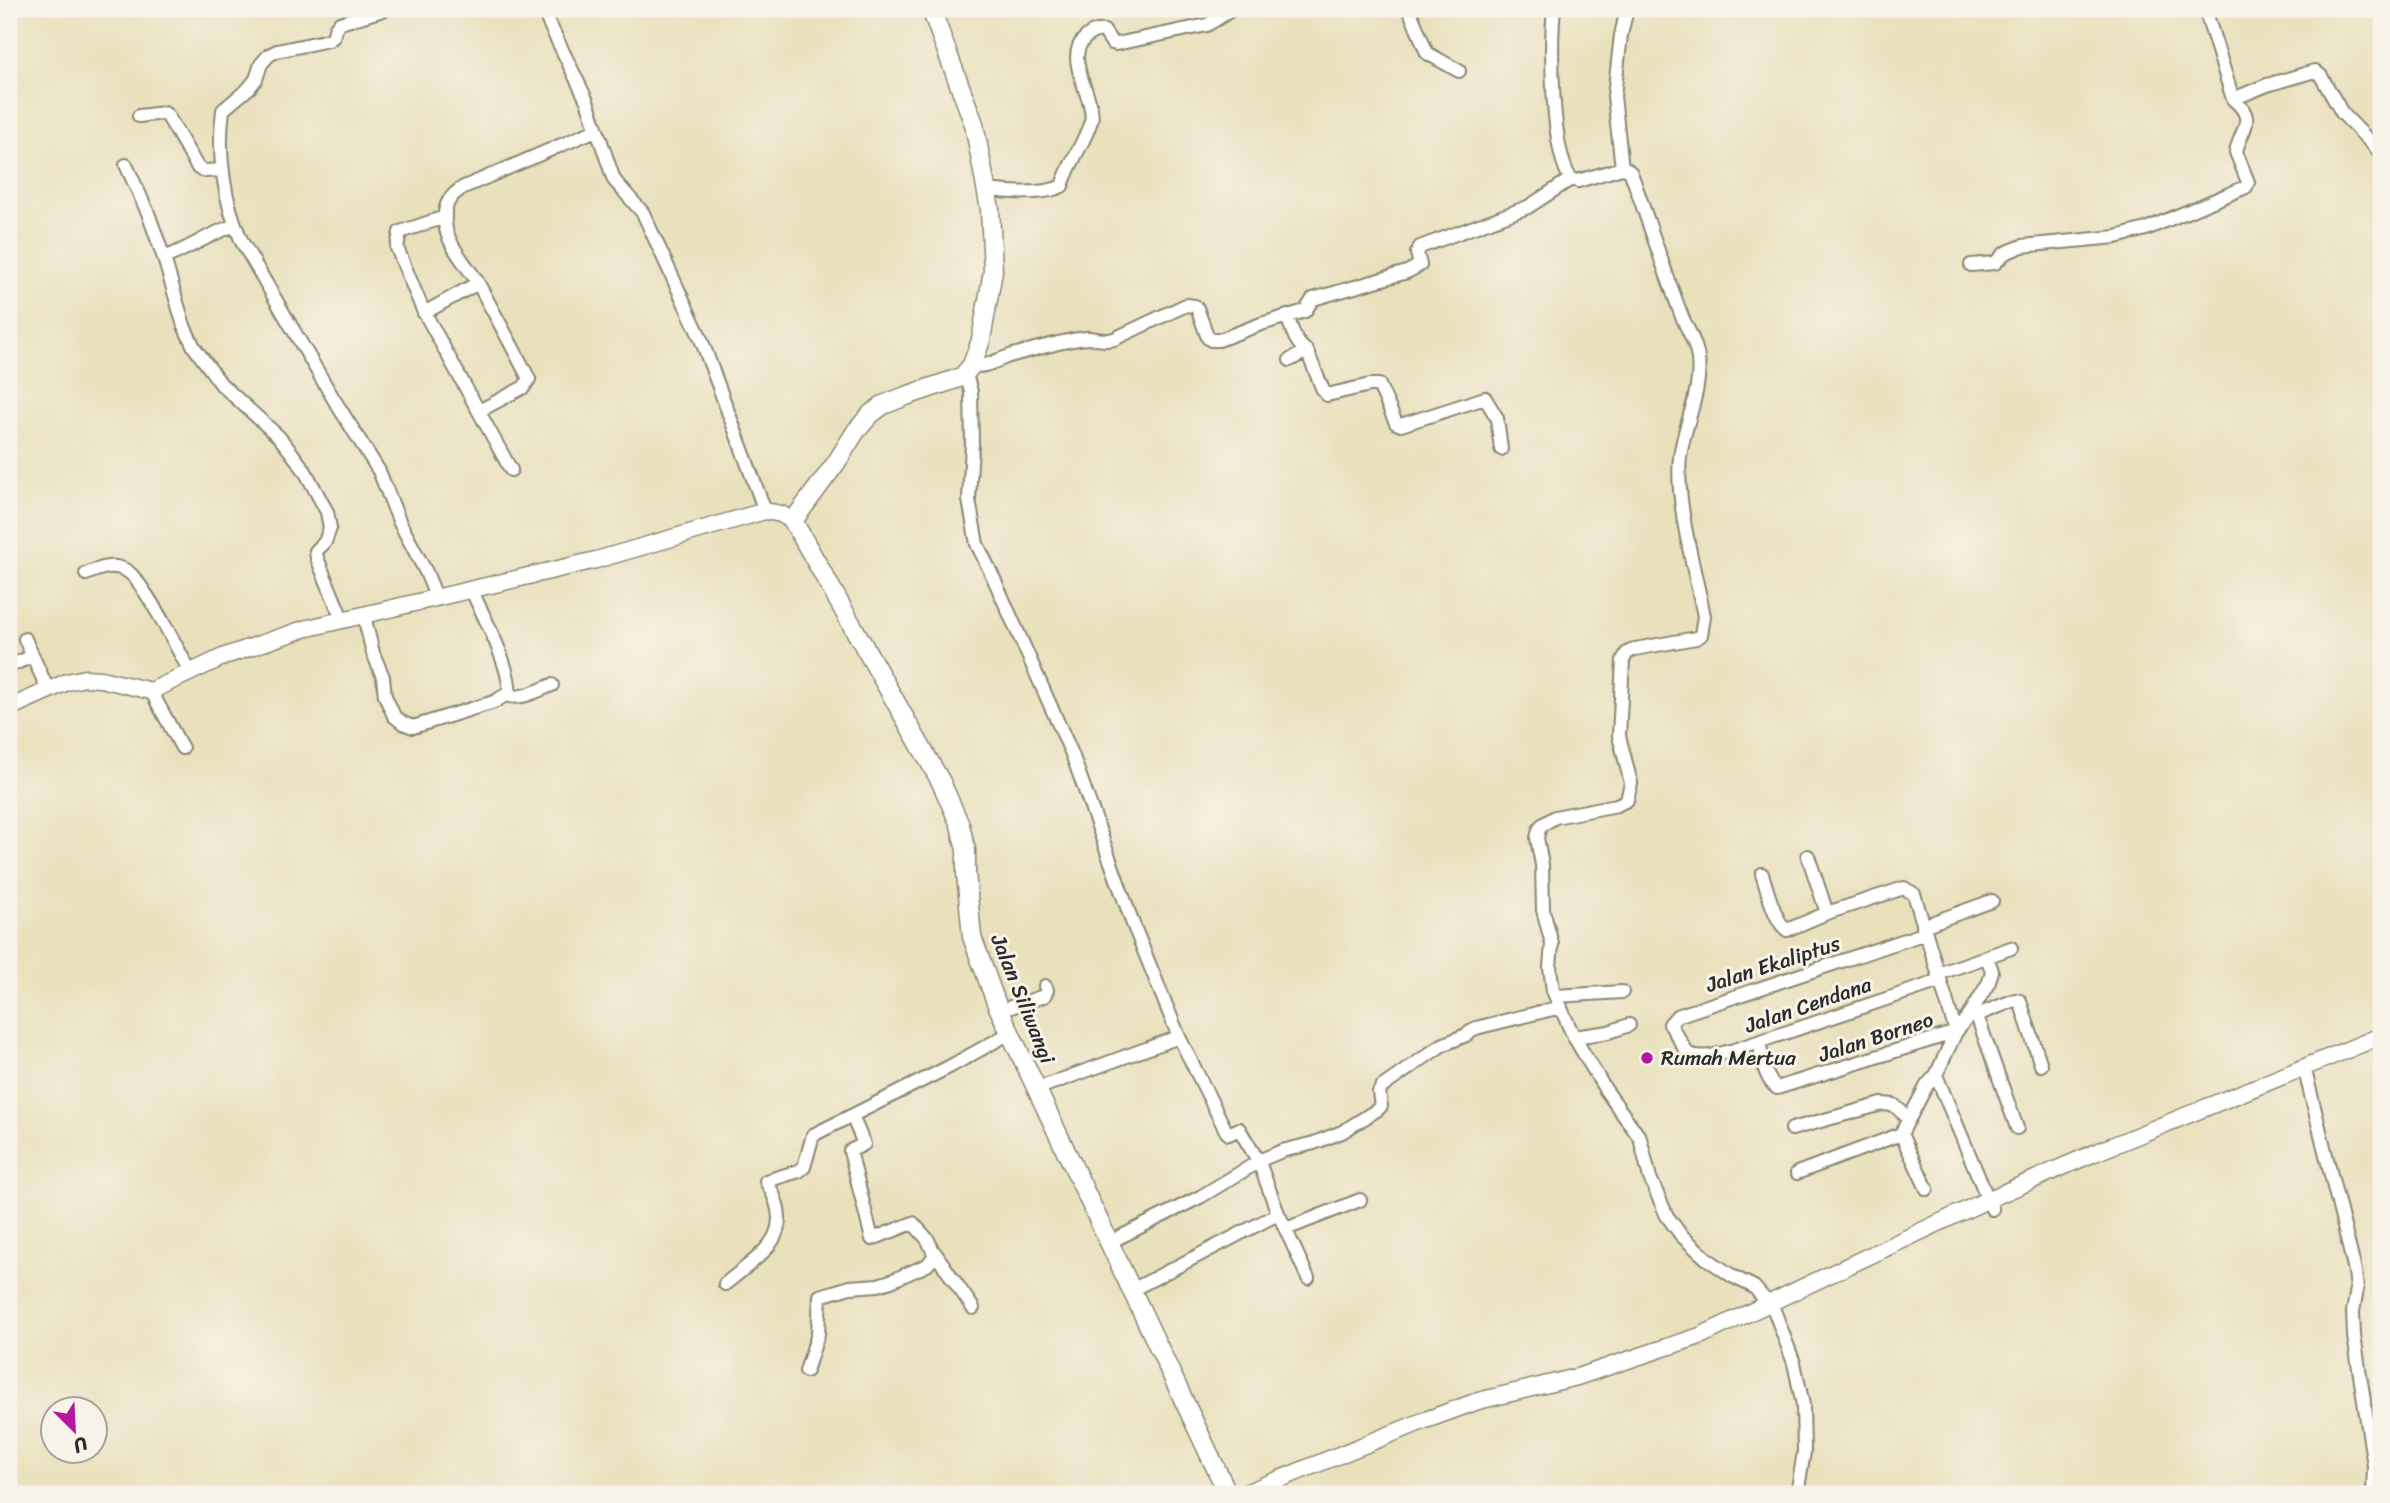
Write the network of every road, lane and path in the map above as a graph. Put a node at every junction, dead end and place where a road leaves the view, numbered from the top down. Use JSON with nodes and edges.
{"nodes":[{"id":1,"x":386,"y":9,"type":"edge"},
{"id":2,"x":545,"y":9,"type":"edge"},
{"id":3,"x":931,"y":9,"type":"edge"},
{"id":4,"x":1233,"y":9,"type":"edge"},
{"id":5,"x":1409,"y":9,"type":"edge"},
{"id":6,"x":1554,"y":9,"type":"edge"},
{"id":7,"x":1628,"y":9,"type":"edge"},
{"id":8,"x":2205,"y":9,"type":"edge"},
{"id":9,"x":1459,"y":72,"type":"dead end"},
{"id":10,"x":2233,"y":99,"type":"junction"},
{"id":11,"x":139,"y":116,"type":"dead end"},
{"id":12,"x":596,"y":130,"type":"junction"},
{"id":13,"x":2381,"y":153,"type":"edge"},
{"id":14,"x":126,"y":165,"type":"dead end"},
{"id":15,"x":1622,"y":168,"type":"junction"},
{"id":16,"x":222,"y":170,"type":"junction"},
{"id":17,"x":1571,"y":179,"type":"junction"},
{"id":18,"x":987,"y":189,"type":"junction"},
{"id":19,"x":445,"y":217,"type":"junction"},
{"id":20,"x":235,"y":225,"type":"junction"},
{"id":21,"x":164,"y":258,"type":"junction"},
{"id":22,"x":1971,"y":265,"type":"dead end"},
{"id":23,"x":478,"y":284,"type":"junction"},
{"id":24,"x":424,"y":313,"type":"junction"},
{"id":25,"x":1287,"y":316,"type":"junction"},
{"id":26,"x":1307,"y":351,"type":"junction"},
{"id":27,"x":1290,"y":360,"type":"dead end"},
{"id":28,"x":969,"y":370,"type":"junction"},
{"id":29,"x":479,"y":411,"type":"junction"},
{"id":30,"x":1501,"y":449,"type":"dead end"},
{"id":31,"x":511,"y":470,"type":"dead end"},
{"id":32,"x":765,"y":511,"type":"junction"},
{"id":33,"x":793,"y":522,"type":"junction"},
{"id":34,"x":86,"y":574,"type":"dead end"},
{"id":35,"x":471,"y":589,"type":"junction"},
{"id":36,"x":437,"y":599,"type":"junction"},
{"id":37,"x":364,"y":616,"type":"junction"},
{"id":38,"x":343,"y":621,"type":"junction"},
{"id":39,"x":25,"y":639,"type":"dead end"},
{"id":40,"x":33,"y":656,"type":"junction"},
{"id":41,"x":10,"y":663,"type":"edge"},
{"id":42,"x":190,"y":672,"type":"junction"},
{"id":43,"x":552,"y":685,"type":"dead end"},
{"id":44,"x":48,"y":690,"type":"junction"},
{"id":45,"x":151,"y":691,"type":"junction"},
{"id":46,"x":506,"y":695,"type":"junction"},
{"id":47,"x":9,"y":708,"type":"edge"},
{"id":48,"x":182,"y":748,"type":"dead end"},
{"id":49,"x":1808,"y":856,"type":"dead end"},
{"id":50,"x":1762,"y":874,"type":"dead end"},
{"id":51,"x":1992,"y":901,"type":"dead end"},
{"id":52,"x":1827,"y":913,"type":"junction"},
{"id":53,"x":1925,"y":929,"type":"junction"},
{"id":54,"x":2011,"y":948,"type":"dead end"},
{"id":55,"x":1987,"y":957,"type":"junction"},
{"id":56,"x":1939,"y":977,"type":"junction"},
{"id":57,"x":1045,"y":986,"type":"dead end"},
{"id":58,"x":1622,"y":992,"type":"dead end"},
{"id":59,"x":1558,"y":1002,"type":"junction"},
{"id":60,"x":999,"y":1011,"type":"junction"},
{"id":61,"x":1973,"y":1013,"type":"junction"},
{"id":62,"x":1629,"y":1025,"type":"dead end"},
{"id":63,"x":1956,"y":1032,"type":"junction"},
{"id":64,"x":1010,"y":1033,"type":"junction"},
{"id":65,"x":2381,"y":1036,"type":"edge"},
{"id":66,"x":1179,"y":1037,"type":"junction"},
{"id":67,"x":1574,"y":1037,"type":"junction"},
{"id":68,"x":1759,"y":1041,"type":"junction"},
{"id":69,"x":2381,"y":1044,"type":"edge"},
{"id":70,"x":1688,"y":1054,"type":"joint"},
{"id":71,"x":2041,"y":1065,"type":"dead end"},
{"id":72,"x":1936,"y":1075,"type":"junction"},
{"id":73,"x":2306,"y":1075,"type":"junction"},
{"id":74,"x":1035,"y":1089,"type":"junction"},
{"id":75,"x":2232,"y":1102,"type":"junction"},
{"id":76,"x":852,"y":1116,"type":"junction"},
{"id":77,"x":1908,"y":1118,"type":"junction"},
{"id":78,"x":2017,"y":1128,"type":"dead end"},
{"id":79,"x":1792,"y":1129,"type":"dead end"},
{"id":80,"x":1901,"y":1134,"type":"junction"},
{"id":81,"x":1259,"y":1162,"type":"junction"},
{"id":82,"x":1797,"y":1173,"type":"dead end"},
{"id":83,"x":1927,"y":1189,"type":"dead end"},
{"id":84,"x":1360,"y":1200,"type":"dead end"},
{"id":85,"x":1989,"y":1205,"type":"junction"},
{"id":86,"x":1279,"y":1216,"type":"junction"},
{"id":87,"x":1286,"y":1229,"type":"junction"},
{"id":88,"x":1108,"y":1243,"type":"junction"},
{"id":89,"x":935,"y":1254,"type":"junction"},
{"id":90,"x":1308,"y":1278,"type":"dead end"},
{"id":91,"x":725,"y":1284,"type":"dead end"},
{"id":92,"x":1130,"y":1291,"type":"junction"},
{"id":93,"x":1772,"y":1307,"type":"junction"},
{"id":94,"x":973,"y":1308,"type":"dead end"},
{"id":95,"x":806,"y":1371,"type":"dead end"},
{"id":96,"x":1227,"y":1494,"type":"edge"},
{"id":97,"x":1243,"y":1494,"type":"edge"},
{"id":98,"x":1260,"y":1494,"type":"edge"},
{"id":99,"x":1797,"y":1494,"type":"edge"},
{"id":100,"x":2373,"y":1494,"type":"edge"}],
"edges":[{"from":1,"to":16,"type":"street"},
{"from":2,"to":12,"type":"street"},
{"from":3,"to":18,"type":"main road"},
{"from":4,"to":18,"type":"street"},
{"from":5,"to":9,"type":"street"},
{"from":6,"to":17,"type":"street"},
{"from":7,"to":15,"type":"street"},
{"from":8,"to":10,"type":"street"},
{"from":10,"to":13,"type":"street"},
{"from":10,"to":22,"type":"street"},
{"from":11,"to":16,"type":"street"},
{"from":12,"to":19,"type":"street"},
{"from":12,"to":32,"type":"street"},
{"from":14,"to":21,"type":"street"},
{"from":15,"to":17,"type":"street"},
{"from":15,"to":59,"type":"street"},
{"from":16,"to":20,"type":"street"},
{"from":17,"to":25,"type":"street"},
{"from":18,"to":28,"type":"main road"},
{"from":19,"to":23,"type":"street"},
{"from":19,"to":24,"type":"street"},
{"from":20,"to":21,"type":"street"},
{"from":20,"to":36,"type":"street"},
{"from":21,"to":38,"type":"street"},
{"from":23,"to":24,"type":"street"},
{"from":23,"to":29,"type":"street"},
{"from":24,"to":29,"type":"street"},
{"from":25,"to":26,"type":"street"},
{"from":25,"to":28,"type":"street"},
{"from":26,"to":27,"type":"street"},
{"from":26,"to":30,"type":"street"},
{"from":28,"to":33,"type":"main road"},
{"from":28,"to":66,"type":"street"},
{"from":29,"to":31,"type":"street"},
{"from":32,"to":33,"type":"street"},
{"from":32,"to":35,"type":"street"},
{"from":33,"to":60,"type":"main road","name":"Jalan Siliwangi"},
{"from":34,"to":42,"type":"street"},
{"from":35,"to":36,"type":"street"},
{"from":35,"to":46,"type":"street"},
{"from":36,"to":37,"type":"street"},
{"from":37,"to":38,"type":"street"},
{"from":37,"to":46,"type":"street"},
{"from":38,"to":42,"type":"street"},
{"from":39,"to":40,"type":"street"},
{"from":40,"to":41,"type":"street"},
{"from":40,"to":44,"type":"street"},
{"from":42,"to":45,"type":"street"},
{"from":43,"to":46,"type":"street"},
{"from":44,"to":45,"type":"street"},
{"from":44,"to":47,"type":"street"},
{"from":45,"to":48,"type":"street"},
{"from":49,"to":52,"type":"street"},
{"from":50,"to":52,"type":"street"},
{"from":51,"to":53,"type":"street"},
{"from":52,"to":53,"type":"street"},
{"from":53,"to":56,"type":"street"},
{"from":53,"to":70,"type":"street","name":"Jalan Ekaliptus"},
{"from":54,"to":55,"type":"street","name":"Jalan Cendana"},
{"from":55,"to":56,"type":"street","name":"Jalan Cendana"},
{"from":55,"to":61,"type":"street"},
{"from":56,"to":63,"type":"street"},
{"from":56,"to":68,"type":"street","name":"Jalan Cendana"},
{"from":57,"to":60,"type":"street"},
{"from":58,"to":59,"type":"street"},
{"from":59,"to":67,"type":"street"},
{"from":59,"to":81,"type":"street"},
{"from":60,"to":64,"type":"main road","name":"Jalan Siliwangi"},
{"from":61,"to":63,"type":"street"},
{"from":61,"to":71,"type":"street"},
{"from":61,"to":78,"type":"street"},
{"from":62,"to":67,"type":"street"},
{"from":63,"to":68,"type":"street","name":"Jalan Borneo"},
{"from":63,"to":72,"type":"street"},
{"from":64,"to":74,"type":"main road","name":"Jalan Siliwangi"},
{"from":64,"to":76,"type":"street"},
{"from":65,"to":75,"type":"street"},
{"from":66,"to":74,"type":"street"},
{"from":66,"to":81,"type":"street"},
{"from":67,"to":93,"type":"street"},
{"from":68,"to":70,"type":"street","name":"Jalan Cendana"},
{"from":69,"to":73,"type":"street"},
{"from":72,"to":77,"type":"street"},
{"from":72,"to":85,"type":"street"},
{"from":73,"to":75,"type":"street"},
{"from":73,"to":100,"type":"street"},
{"from":74,"to":88,"type":"main road","name":"Jalan Siliwangi"},
{"from":75,"to":85,"type":"street"},
{"from":76,"to":89,"type":"street"},
{"from":76,"to":91,"type":"street"},
{"from":77,"to":79,"type":"street"},
{"from":77,"to":80,"type":"street"},
{"from":80,"to":82,"type":"street"},
{"from":80,"to":83,"type":"street"},
{"from":81,"to":86,"type":"street"},
{"from":81,"to":88,"type":"street"},
{"from":84,"to":87,"type":"street"},
{"from":85,"to":93,"type":"street"},
{"from":86,"to":87,"type":"street"},
{"from":86,"to":92,"type":"street"},
{"from":87,"to":90,"type":"street"},
{"from":88,"to":92,"type":"main road","name":"Jalan Siliwangi"},
{"from":89,"to":94,"type":"street"},
{"from":89,"to":95,"type":"street"},
{"from":92,"to":96,"type":"main road","name":"Jalan Siliwangi"},
{"from":93,"to":97,"type":"street"},
{"from":93,"to":98,"type":"street"},
{"from":93,"to":99,"type":"street"}]}
